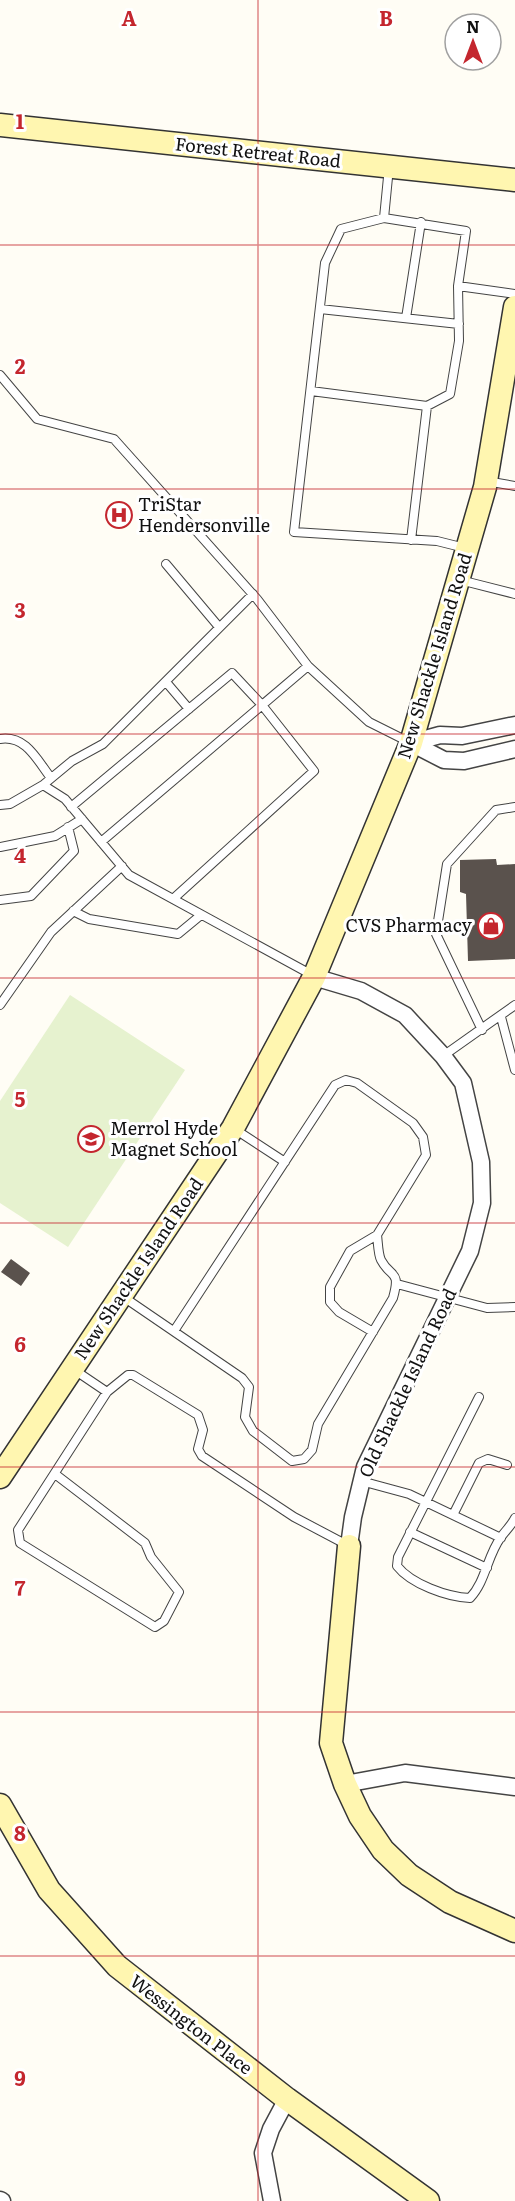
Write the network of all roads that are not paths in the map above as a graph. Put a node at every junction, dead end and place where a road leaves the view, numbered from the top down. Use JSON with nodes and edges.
{"nodes":[{"id":1,"x":0,"y":115,"type":"edge"},
{"id":2,"x":0,"y":125,"type":"edge"},
{"id":3,"x":28,"y":129,"type":"junction"},
{"id":4,"x":388,"y":167,"type":"junction"},
{"id":5,"x":515,"y":180,"type":"edge"},
{"id":6,"x":384,"y":218,"type":"junction"},
{"id":7,"x":421,"y":222,"type":"junction"},
{"id":8,"x":458,"y":286,"type":"junction"},
{"id":9,"x":515,"y":294,"type":"edge"},
{"id":10,"x":515,"y":307,"type":"edge"},
{"id":11,"x":320,"y":309,"type":"junction"},
{"id":12,"x":406,"y":318,"type":"junction"},
{"id":13,"x":459,"y":324,"type":"junction"},
{"id":14,"x":510,"y":372,"type":"edge"},
{"id":15,"x":0,"y":375,"type":"edge"},
{"id":16,"x":311,"y":391,"type":"junction"},
{"id":17,"x":428,"y":406,"type":"junction"},
{"id":18,"x":486,"y":481,"type":"junction"},
{"id":19,"x":515,"y":486,"type":"edge"},
{"id":20,"x":411,"y":540,"type":"junction"},
{"id":21,"x":467,"y":549,"type":"junction"},
{"id":22,"x":166,"y":564,"type":"dead end"},
{"id":23,"x":458,"y":579,"type":"junction"},
{"id":24,"x":253,"y":594,"type":"junction"},
{"id":25,"x":515,"y":594,"type":"edge"},
{"id":26,"x":219,"y":627,"type":"junction"},
{"id":27,"x":308,"y":666,"type":"junction"},
{"id":28,"x":166,"y":682,"type":"junction"},
{"id":29,"x":262,"y":705,"type":"junction"},
{"id":30,"x":189,"y":709,"type":"junction"},
{"id":31,"x":515,"y":725,"type":"edge"},
{"id":32,"x":0,"y":739,"type":"edge"},
{"id":33,"x":411,"y":743,"type":"junction"},
{"id":34,"x":515,"y":749,"type":"edge"},
{"id":35,"x":51,"y":778,"type":"junction"},
{"id":36,"x":43,"y":785,"type":"junction"},
{"id":37,"x":0,"y":805,"type":"edge"},
{"id":38,"x":71,"y":807,"type":"junction"},
{"id":39,"x":515,"y":807,"type":"edge"},
{"id":40,"x":82,"y":819,"type":"junction"},
{"id":41,"x":68,"y":828,"type":"junction"},
{"id":42,"x":101,"y":842,"type":"junction"},
{"id":43,"x":0,"y":847,"type":"edge"},
{"id":44,"x":122,"y":866,"type":"junction"},
{"id":45,"x":173,"y":899,"type":"junction"},
{"id":46,"x":0,"y":900,"type":"edge"},
{"id":47,"x":73,"y":911,"type":"junction"},
{"id":48,"x":201,"y":915,"type":"junction"},
{"id":49,"x":314,"y":977,"type":"junction"},
{"id":50,"x":0,"y":1005,"type":"edge"},
{"id":51,"x":515,"y":1005,"type":"edge"},
{"id":52,"x":501,"y":1017,"type":"junction"},
{"id":53,"x":482,"y":1030,"type":"junction"},
{"id":54,"x":443,"y":1056,"type":"junction"},
{"id":55,"x":515,"y":1070,"type":"edge"},
{"id":56,"x":233,"y":1128,"type":"junction"},
{"id":57,"x":285,"y":1162,"type":"junction"},
{"id":58,"x":377,"y":1236,"type":"junction"},
{"id":59,"x":397,"y":1284,"type":"junction"},
{"id":60,"x":122,"y":1295,"type":"junction"},
{"id":61,"x":449,"y":1297,"type":"junction"},
{"id":62,"x":515,"y":1307,"type":"edge"},
{"id":63,"x":174,"y":1331,"type":"junction"},
{"id":64,"x":373,"y":1332,"type":"junction"},
{"id":65,"x":73,"y":1369,"type":"junction"},
{"id":66,"x":107,"y":1392,"type":"junction"},
{"id":67,"x":480,"y":1397,"type":"dead end"},
{"id":68,"x":507,"y":1465,"type":"dead end"},
{"id":69,"x":55,"y":1474,"type":"junction"},
{"id":70,"x":0,"y":1477,"type":"edge"},
{"id":71,"x":361,"y":1481,"type":"junction"},
{"id":72,"x":425,"y":1501,"type":"junction"},
{"id":73,"x":453,"y":1515,"type":"junction"},
{"id":74,"x":515,"y":1518,"type":"edge"},
{"id":75,"x":410,"y":1532,"type":"junction"},
{"id":76,"x":501,"y":1538,"type":"junction"},
{"id":77,"x":349,"y":1546,"type":"junction"},
{"id":78,"x":487,"y":1568,"type":"junction"},
{"id":79,"x":345,"y":1784,"type":"junction"},
{"id":80,"x":515,"y":1787,"type":"edge"},
{"id":81,"x":2,"y":1810,"type":"edge"},
{"id":82,"x":515,"y":1931,"type":"edge"},
{"id":83,"x":287,"y":2099,"type":"junction"},
{"id":84,"x":272,"y":2201,"type":"edge"},
{"id":85,"x":428,"y":2201,"type":"edge"}],
"edges":[{"from":1,"to":3,"type":"lane"},
{"from":2,"to":3,"type":"street","name":"Forest Retreat Road"},
{"from":3,"to":4,"type":"street","name":"Forest Retreat Road"},
{"from":4,"to":5,"type":"street","name":"Forest Retreat Road"},
{"from":4,"to":6,"type":"lane"},
{"from":6,"to":7,"type":"lane"},
{"from":6,"to":11,"type":"lane"},
{"from":7,"to":8,"type":"lane"},
{"from":7,"to":12,"type":"lane"},
{"from":8,"to":9,"type":"lane"},
{"from":8,"to":13,"type":"lane"},
{"from":10,"to":14,"type":"street","name":"New Shackle Island Road"},
{"from":11,"to":12,"type":"lane"},
{"from":11,"to":16,"type":"lane"},
{"from":12,"to":13,"type":"lane"},
{"from":13,"to":17,"type":"lane"},
{"from":14,"to":18,"type":"street","name":"New Shackle Island Road"},
{"from":15,"to":24,"type":"lane"},
{"from":16,"to":17,"type":"lane"},
{"from":16,"to":20,"type":"lane"},
{"from":17,"to":20,"type":"lane"},
{"from":18,"to":19,"type":"lane"},
{"from":18,"to":21,"type":"street","name":"New Shackle Island Road"},
{"from":20,"to":21,"type":"lane"},
{"from":21,"to":23,"type":"street","name":"New Shackle Island Road"},
{"from":22,"to":26,"type":"lane"},
{"from":23,"to":25,"type":"lane"},
{"from":23,"to":33,"type":"street","name":"New Shackle Island Road"},
{"from":24,"to":26,"type":"lane"},
{"from":24,"to":27,"type":"lane"},
{"from":26,"to":28,"type":"lane"},
{"from":27,"to":29,"type":"lane"},
{"from":27,"to":33,"type":"lane"},
{"from":28,"to":30,"type":"lane"},
{"from":28,"to":35,"type":"lane"},
{"from":29,"to":30,"type":"lane"},
{"from":29,"to":42,"type":"lane"},
{"from":29,"to":45,"type":"lane"},
{"from":30,"to":38,"type":"lane"},
{"from":31,"to":33,"type":"street"},
{"from":32,"to":35,"type":"lane"},
{"from":33,"to":34,"type":"street"},
{"from":33,"to":49,"type":"street","name":"New Shackle Island Road"},
{"from":35,"to":36,"type":"lane"},
{"from":36,"to":37,"type":"lane"},
{"from":36,"to":38,"type":"lane"},
{"from":38,"to":40,"type":"lane"},
{"from":39,"to":53,"type":"lane"},
{"from":40,"to":41,"type":"lane"},
{"from":40,"to":42,"type":"lane"},
{"from":41,"to":43,"type":"lane"},
{"from":41,"to":46,"type":"lane"},
{"from":42,"to":44,"type":"lane"},
{"from":44,"to":45,"type":"lane"},
{"from":44,"to":47,"type":"lane"},
{"from":45,"to":48,"type":"lane"},
{"from":47,"to":48,"type":"lane"},
{"from":47,"to":50,"type":"lane"},
{"from":48,"to":49,"type":"lane"},
{"from":49,"to":54,"type":"street","name":"Old Shackle Island Road"},
{"from":49,"to":56,"type":"street","name":"New Shackle Island Road"},
{"from":51,"to":52,"type":"lane"},
{"from":52,"to":53,"type":"lane"},
{"from":52,"to":55,"type":"lane"},
{"from":53,"to":54,"type":"lane"},
{"from":54,"to":61,"type":"street","name":"Old Shackle Island Road"},
{"from":56,"to":57,"type":"lane"},
{"from":56,"to":60,"type":"street","name":"New Shackle Island Road"},
{"from":57,"to":58,"type":"lane"},
{"from":57,"to":63,"type":"lane"},
{"from":58,"to":59,"type":"lane"},
{"from":58,"to":64,"type":"lane"},
{"from":59,"to":61,"type":"lane"},
{"from":59,"to":64,"type":"lane"},
{"from":60,"to":63,"type":"lane"},
{"from":60,"to":65,"type":"street","name":"New Shackle Island Road"},
{"from":61,"to":62,"type":"lane"},
{"from":61,"to":71,"type":"street","name":"Old Shackle Island Road"},
{"from":63,"to":64,"type":"lane"},
{"from":65,"to":66,"type":"lane"},
{"from":65,"to":70,"type":"street","name":"New Shackle Island Road"},
{"from":66,"to":69,"type":"lane"},
{"from":66,"to":77,"type":"lane"},
{"from":67,"to":72,"type":"lane"},
{"from":68,"to":73,"type":"lane"},
{"from":69,"to":69,"type":"lane"},
{"from":71,"to":72,"type":"lane"},
{"from":71,"to":77,"type":"street","name":"Old Shackle Island Road"},
{"from":72,"to":73,"type":"lane"},
{"from":72,"to":75,"type":"lane"},
{"from":73,"to":76,"type":"lane"},
{"from":74,"to":76,"type":"lane"},
{"from":75,"to":78,"type":"lane"},
{"from":75,"to":78,"type":"lane"},
{"from":76,"to":78,"type":"lane"},
{"from":77,"to":79,"type":"street","name":"Old Shackle Island Road"},
{"from":79,"to":80,"type":"street"},
{"from":79,"to":82,"type":"street","name":"Old Shackle Island Road"},
{"from":81,"to":83,"type":"street","name":"Wessington Place"},
{"from":83,"to":84,"type":"street"},
{"from":83,"to":85,"type":"street","name":"Wessington Place"}]}
